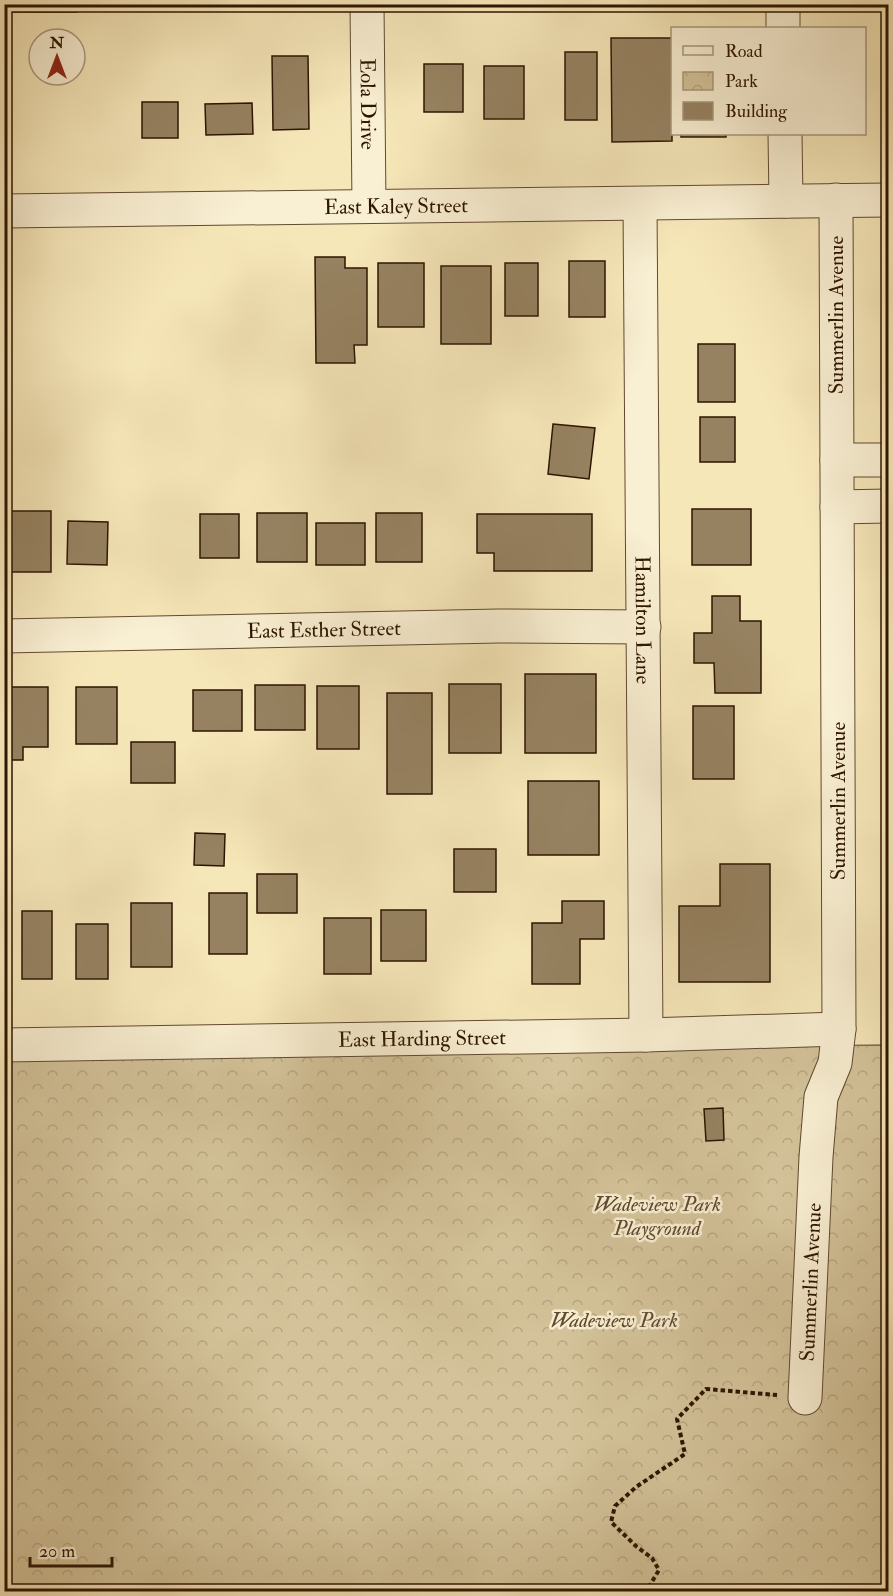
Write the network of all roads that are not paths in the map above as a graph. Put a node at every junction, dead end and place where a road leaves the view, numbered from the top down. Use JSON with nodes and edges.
{"nodes":[{"id":1,"x":367,"y":4,"type":"edge"},
{"id":2,"x":783,"y":4,"type":"edge"},
{"id":3,"x":783,"y":27,"type":"edge"},
{"id":4,"x":785,"y":135,"type":"edge"},
{"id":5,"x":836,"y":200,"type":"junction"},
{"id":6,"x":888,"y":200,"type":"edge"},
{"id":7,"x":786,"y":201,"type":"junction"},
{"id":8,"x":640,"y":204,"type":"junction"},
{"id":9,"x":369,"y":206,"type":"junction"},
{"id":10,"x":4,"y":211,"type":"edge"},
{"id":11,"x":837,"y":460,"type":"junction"},
{"id":12,"x":888,"y":460,"type":"edge"},
{"id":13,"x":837,"y":507,"type":"junction"},
{"id":14,"x":888,"y":507,"type":"edge"},
{"id":15,"x":644,"y":627,"type":"junction"},
{"id":16,"x":4,"y":636,"type":"edge"},
{"id":17,"x":839,"y":1029,"type":"junction"},
{"id":18,"x":646,"y":1035,"type":"junction"},
{"id":19,"x":4,"y":1045,"type":"edge"},
{"id":20,"x":805,"y":1398,"type":"road end"}],
"edges":[{"from":1,"to":9,"type":"street","name":"Eola Drive"},
{"from":2,"to":3,"type":"street"},
{"from":4,"to":7,"type":"street"},
{"from":5,"to":6,"type":"street"},
{"from":5,"to":7,"type":"street","name":"East Kaley Street"},
{"from":5,"to":11,"type":"street","name":"Summerlin Avenue"},
{"from":7,"to":8,"type":"street","name":"East Kaley Street"},
{"from":8,"to":9,"type":"street","name":"East Kaley Street"},
{"from":8,"to":15,"type":"street","name":"Hamilton Lane"},
{"from":9,"to":10,"type":"street","name":"East Kaley Street"},
{"from":11,"to":12,"type":"street"},
{"from":11,"to":13,"type":"street","name":"Summerlin Avenue"},
{"from":13,"to":14,"type":"street"},
{"from":13,"to":17,"type":"street","name":"Summerlin Avenue"},
{"from":15,"to":16,"type":"street","name":"East Esther Street"},
{"from":15,"to":18,"type":"street","name":"Hamilton Lane"},
{"from":17,"to":18,"type":"street","name":"East Harding Street"},
{"from":17,"to":20,"type":"street","name":"Summerlin Avenue"},
{"from":18,"to":19,"type":"street","name":"East Harding Street"}]}
